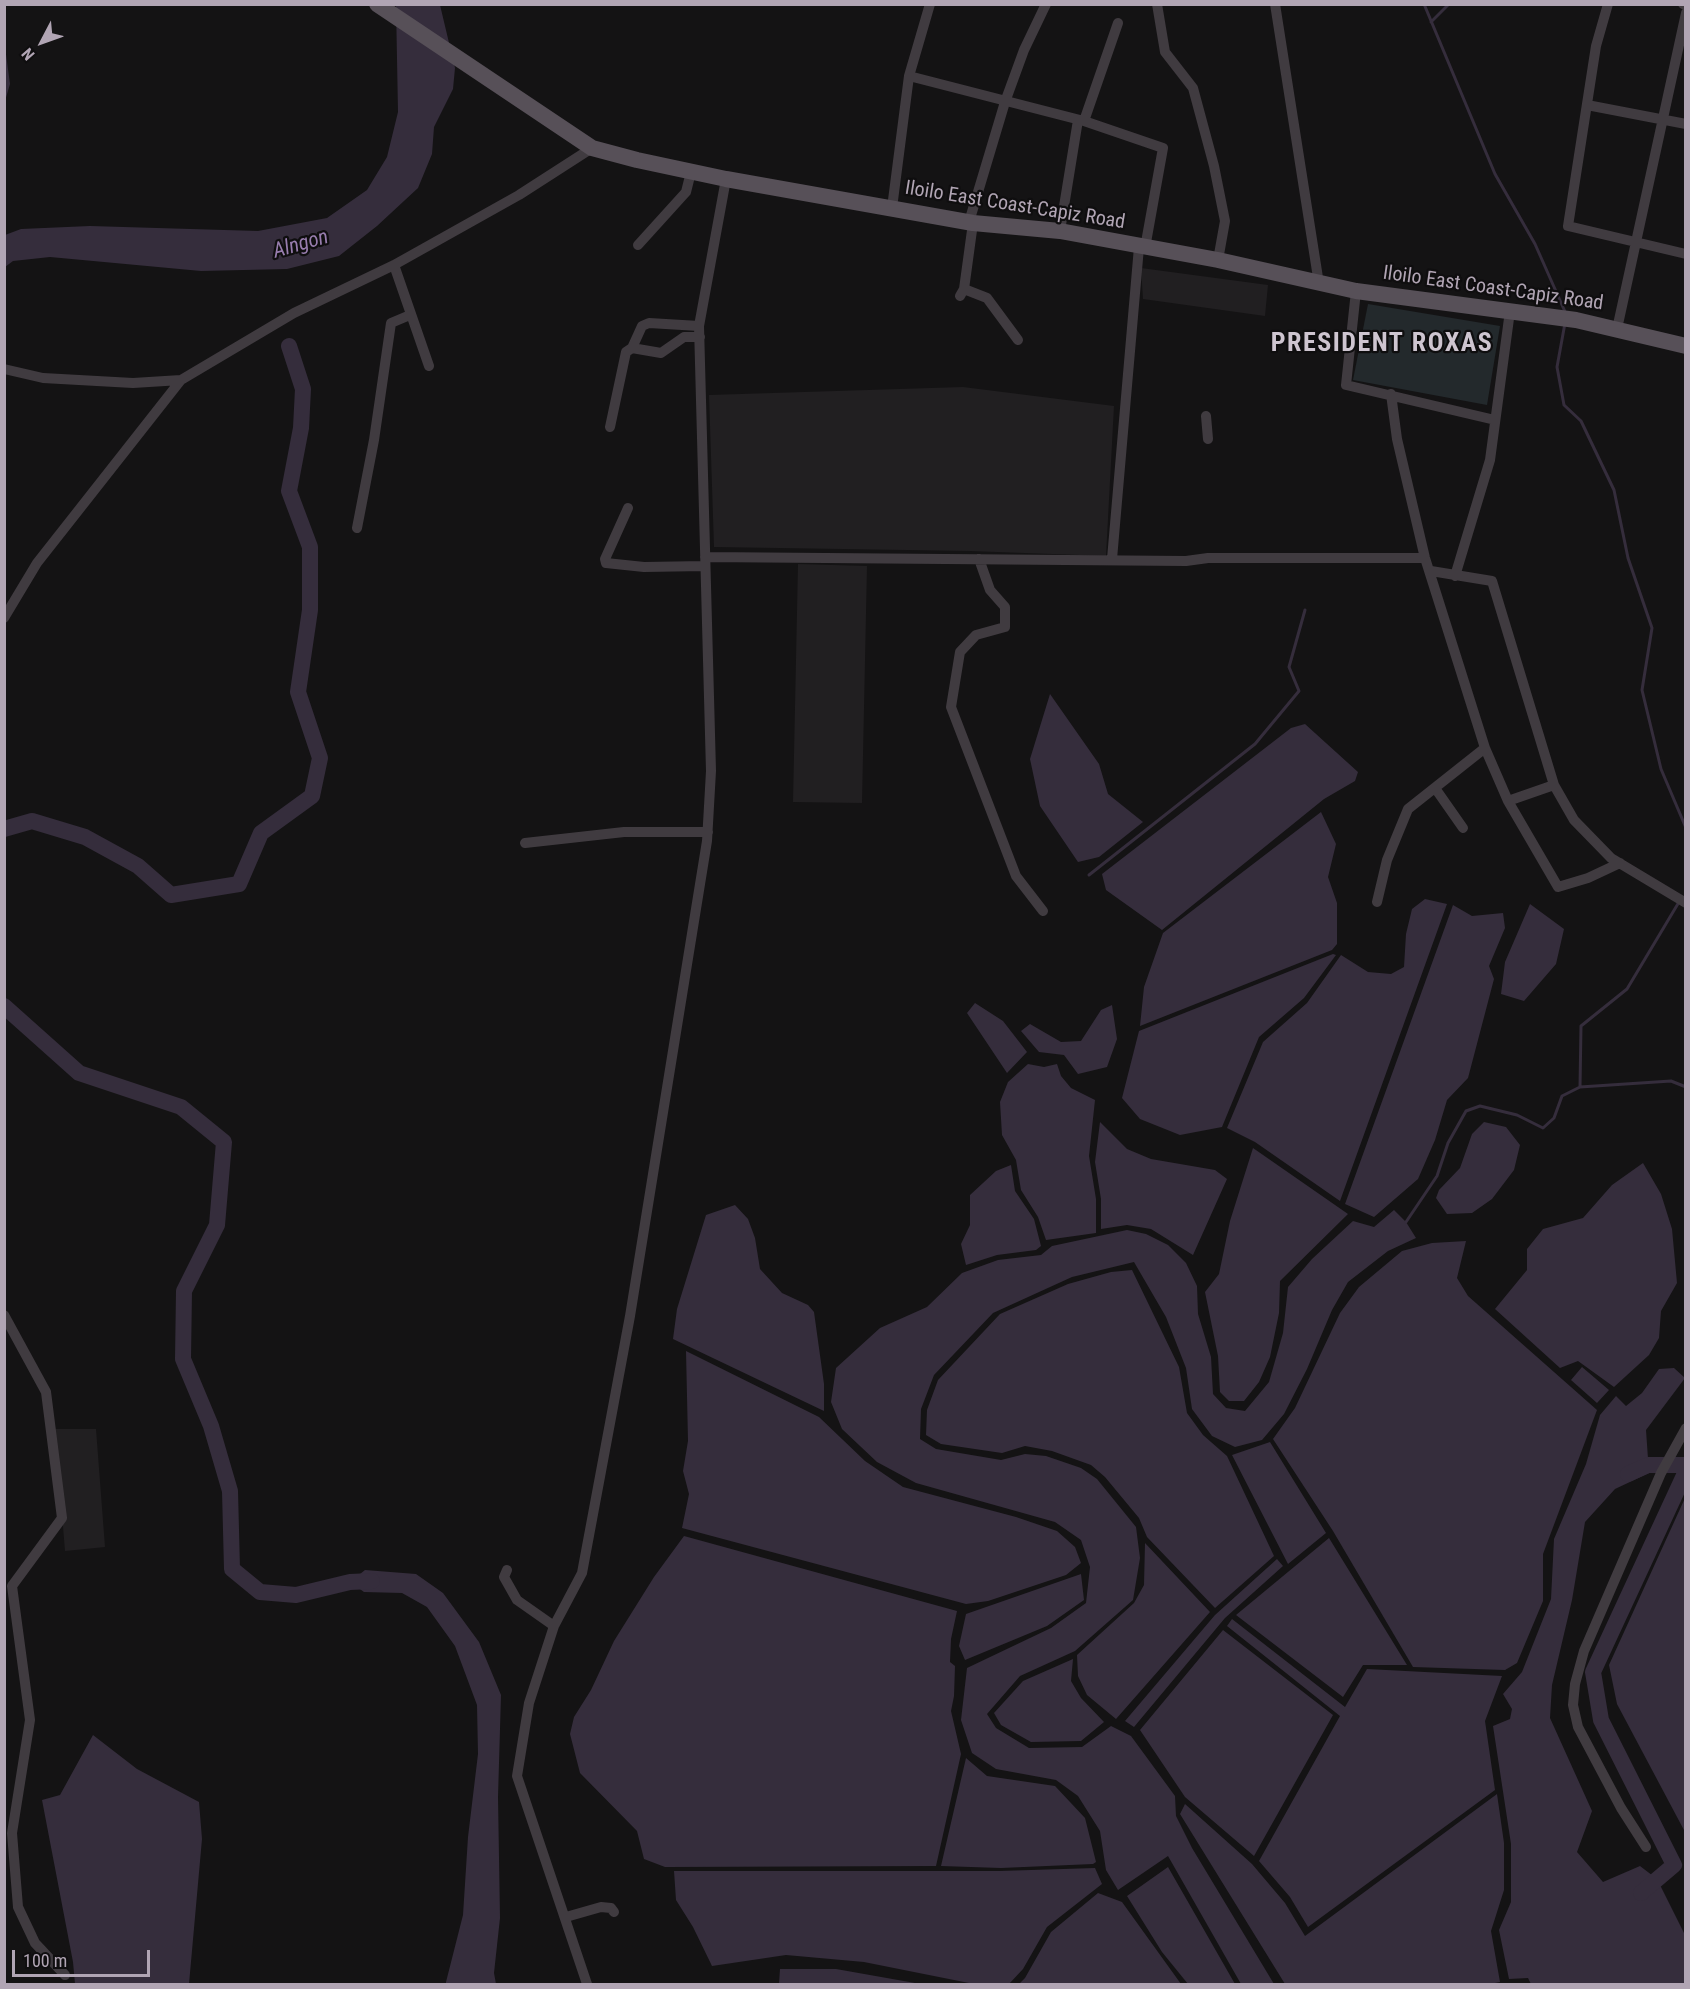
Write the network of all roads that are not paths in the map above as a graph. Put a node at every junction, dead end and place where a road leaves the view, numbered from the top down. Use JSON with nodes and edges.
{"nodes":[{"id":1,"x":930,"y":4,"type":"edge"},
{"id":2,"x":1046,"y":4,"type":"edge"},
{"id":3,"x":1157,"y":4,"type":"edge"},
{"id":4,"x":1275,"y":4,"type":"edge"},
{"id":5,"x":1608,"y":4,"type":"edge"},
{"id":6,"x":377,"y":5,"type":"edge"},
{"id":7,"x":1686,"y":13,"type":"edge"},
{"id":8,"x":1118,"y":23,"type":"dead end"},
{"id":9,"x":909,"y":76,"type":"junction"},
{"id":10,"x":1005,"y":102,"type":"junction"},
{"id":11,"x":1587,"y":105,"type":"junction"},
{"id":12,"x":1664,"y":119,"type":"junction"},
{"id":13,"x":1081,"y":121,"type":"junction"},
{"id":14,"x":1686,"y":124,"type":"edge"},
{"id":15,"x":592,"y":148,"type":"junction"},
{"id":16,"x":691,"y":172,"type":"junction"},
{"id":17,"x":726,"y":179,"type":"junction"},
{"id":18,"x":892,"y":208,"type":"junction"},
{"id":19,"x":971,"y":222,"type":"junction"},
{"id":20,"x":1060,"y":231,"type":"junction"},
{"id":21,"x":1635,"y":244,"type":"junction"},
{"id":22,"x":638,"y":245,"type":"dead end"},
{"id":23,"x":1142,"y":247,"type":"junction"},
{"id":24,"x":1686,"y":254,"type":"edge"},
{"id":25,"x":1218,"y":260,"type":"junction"},
{"id":26,"x":394,"y":264,"type":"junction"},
{"id":27,"x":1319,"y":284,"type":"junction"},
{"id":28,"x":1356,"y":291,"type":"junction"},
{"id":29,"x":1510,"y":311,"type":"junction"},
{"id":30,"x":410,"y":315,"type":"junction"},
{"id":31,"x":1617,"y":329,"type":"junction"},
{"id":32,"x":699,"y":332,"type":"junction"},
{"id":33,"x":1018,"y":340,"type":"dead end"},
{"id":34,"x":1686,"y":346,"type":"edge"},
{"id":35,"x":632,"y":348,"type":"junction"},
{"id":36,"x":429,"y":366,"type":"dead end"},
{"id":37,"x":4,"y":369,"type":"edge"},
{"id":38,"x":181,"y":380,"type":"junction"},
{"id":39,"x":1391,"y":394,"type":"junction"},
{"id":40,"x":1206,"y":416,"type":"dead end"},
{"id":41,"x":1495,"y":420,"type":"junction"},
{"id":42,"x":610,"y":427,"type":"dead end"},
{"id":43,"x":1208,"y":439,"type":"dead end"},
{"id":44,"x":628,"y":508,"type":"dead end"},
{"id":45,"x":357,"y":528,"type":"dead end"},
{"id":46,"x":1425,"y":558,"type":"junction"},
{"id":47,"x":979,"y":559,"type":"junction"},
{"id":48,"x":1112,"y":559,"type":"junction"},
{"id":49,"x":705,"y":562,"type":"junction"},
{"id":50,"x":1431,"y":570,"type":"junction"},
{"id":51,"x":1455,"y":576,"type":"junction"},
{"id":52,"x":4,"y":618,"type":"edge"},
{"id":53,"x":1485,"y":748,"type":"junction"},
{"id":54,"x":1554,"y":785,"type":"junction"},
{"id":55,"x":1435,"y":788,"type":"junction"},
{"id":56,"x":1508,"y":801,"type":"junction"},
{"id":57,"x":1463,"y":828,"type":"dead end"},
{"id":58,"x":708,"y":832,"type":"junction"},
{"id":59,"x":525,"y":843,"type":"dead end"},
{"id":60,"x":1620,"y":863,"type":"junction"},
{"id":61,"x":1377,"y":902,"type":"dead end"},
{"id":62,"x":1686,"y":903,"type":"edge"},
{"id":63,"x":1042,"y":911,"type":"dead end"},
{"id":64,"x":4,"y":1315,"type":"edge"},
{"id":65,"x":1686,"y":1428,"type":"edge"},
{"id":66,"x":507,"y":1570,"type":"dead end"},
{"id":67,"x":554,"y":1626,"type":"junction"},
{"id":68,"x":1646,"y":1847,"type":"dead end"},
{"id":69,"x":614,"y":1912,"type":"dead end"},
{"id":70,"x":566,"y":1917,"type":"junction"},
{"id":71,"x":65,"y":1975,"type":"dead end"},
{"id":72,"x":587,"y":1984,"type":"edge"}],
"edges":[{"from":1,"to":9,"type":"street"},
{"from":2,"to":10,"type":"street"},
{"from":3,"to":25,"type":"street"},
{"from":4,"to":27,"type":"street"},
{"from":5,"to":11,"type":"street"},
{"from":6,"to":15,"type":"main road","name":"Iloilo East Coast-Capiz Road"},
{"from":7,"to":12,"type":"street"},
{"from":8,"to":13,"type":"street"},
{"from":9,"to":10,"type":"street"},
{"from":9,"to":18,"type":"street"},
{"from":10,"to":13,"type":"street"},
{"from":10,"to":19,"type":"street"},
{"from":11,"to":12,"type":"street"},
{"from":11,"to":21,"type":"street"},
{"from":12,"to":14,"type":"street"},
{"from":12,"to":21,"type":"street"},
{"from":13,"to":20,"type":"street"},
{"from":13,"to":23,"type":"street"},
{"from":15,"to":16,"type":"main road","name":"Iloilo East Coast-Capiz Road"},
{"from":15,"to":26,"type":"street"},
{"from":16,"to":17,"type":"main road","name":"Iloilo East Coast-Capiz Road"},
{"from":16,"to":22,"type":"street"},
{"from":17,"to":18,"type":"main road","name":"Iloilo East Coast-Capiz Road"},
{"from":17,"to":32,"type":"street"},
{"from":18,"to":19,"type":"main road","name":"Iloilo East Coast-Capiz Road"},
{"from":19,"to":20,"type":"main road","name":"Iloilo East Coast-Capiz Road"},
{"from":19,"to":33,"type":"street"},
{"from":20,"to":23,"type":"main road","name":"Iloilo East Coast-Capiz Road"},
{"from":21,"to":24,"type":"street"},
{"from":21,"to":31,"type":"street"},
{"from":23,"to":25,"type":"main road","name":"Iloilo East Coast-Capiz Road"},
{"from":23,"to":48,"type":"street"},
{"from":25,"to":27,"type":"main road","name":"Iloilo East Coast-Capiz Road"},
{"from":26,"to":30,"type":"street"},
{"from":26,"to":38,"type":"street"},
{"from":27,"to":28,"type":"main road","name":"Iloilo East Coast-Capiz Road"},
{"from":28,"to":29,"type":"main road","name":"Iloilo East Coast-Capiz Road"},
{"from":28,"to":39,"type":"street"},
{"from":29,"to":31,"type":"main road","name":"Iloilo East Coast-Capiz Road"},
{"from":29,"to":41,"type":"street"},
{"from":30,"to":36,"type":"street"},
{"from":30,"to":45,"type":"street"},
{"from":31,"to":34,"type":"main road","name":"Iloilo East Coast-Capiz Road"},
{"from":32,"to":35,"type":"street"},
{"from":32,"to":35,"type":"street"},
{"from":32,"to":49,"type":"street"},
{"from":35,"to":42,"type":"street"},
{"from":37,"to":38,"type":"street"},
{"from":38,"to":52,"type":"street"},
{"from":39,"to":41,"type":"street"},
{"from":39,"to":46,"type":"street"},
{"from":40,"to":43,"type":"street"},
{"from":41,"to":51,"type":"street"},
{"from":44,"to":49,"type":"street"},
{"from":46,"to":48,"type":"street"},
{"from":46,"to":50,"type":"street"},
{"from":47,"to":48,"type":"street"},
{"from":47,"to":49,"type":"street"},
{"from":47,"to":63,"type":"street"},
{"from":49,"to":58,"type":"street"},
{"from":50,"to":51,"type":"street"},
{"from":50,"to":53,"type":"street"},
{"from":51,"to":54,"type":"street"},
{"from":53,"to":55,"type":"street"},
{"from":53,"to":56,"type":"street"},
{"from":54,"to":56,"type":"street"},
{"from":54,"to":60,"type":"street"},
{"from":55,"to":57,"type":"street"},
{"from":55,"to":61,"type":"street"},
{"from":56,"to":60,"type":"street"},
{"from":58,"to":59,"type":"street"},
{"from":58,"to":67,"type":"street"},
{"from":60,"to":62,"type":"street"},
{"from":64,"to":71,"type":"street"},
{"from":65,"to":68,"type":"street"},
{"from":66,"to":67,"type":"street"},
{"from":67,"to":70,"type":"street"},
{"from":69,"to":70,"type":"street"},
{"from":70,"to":72,"type":"street"}]}
